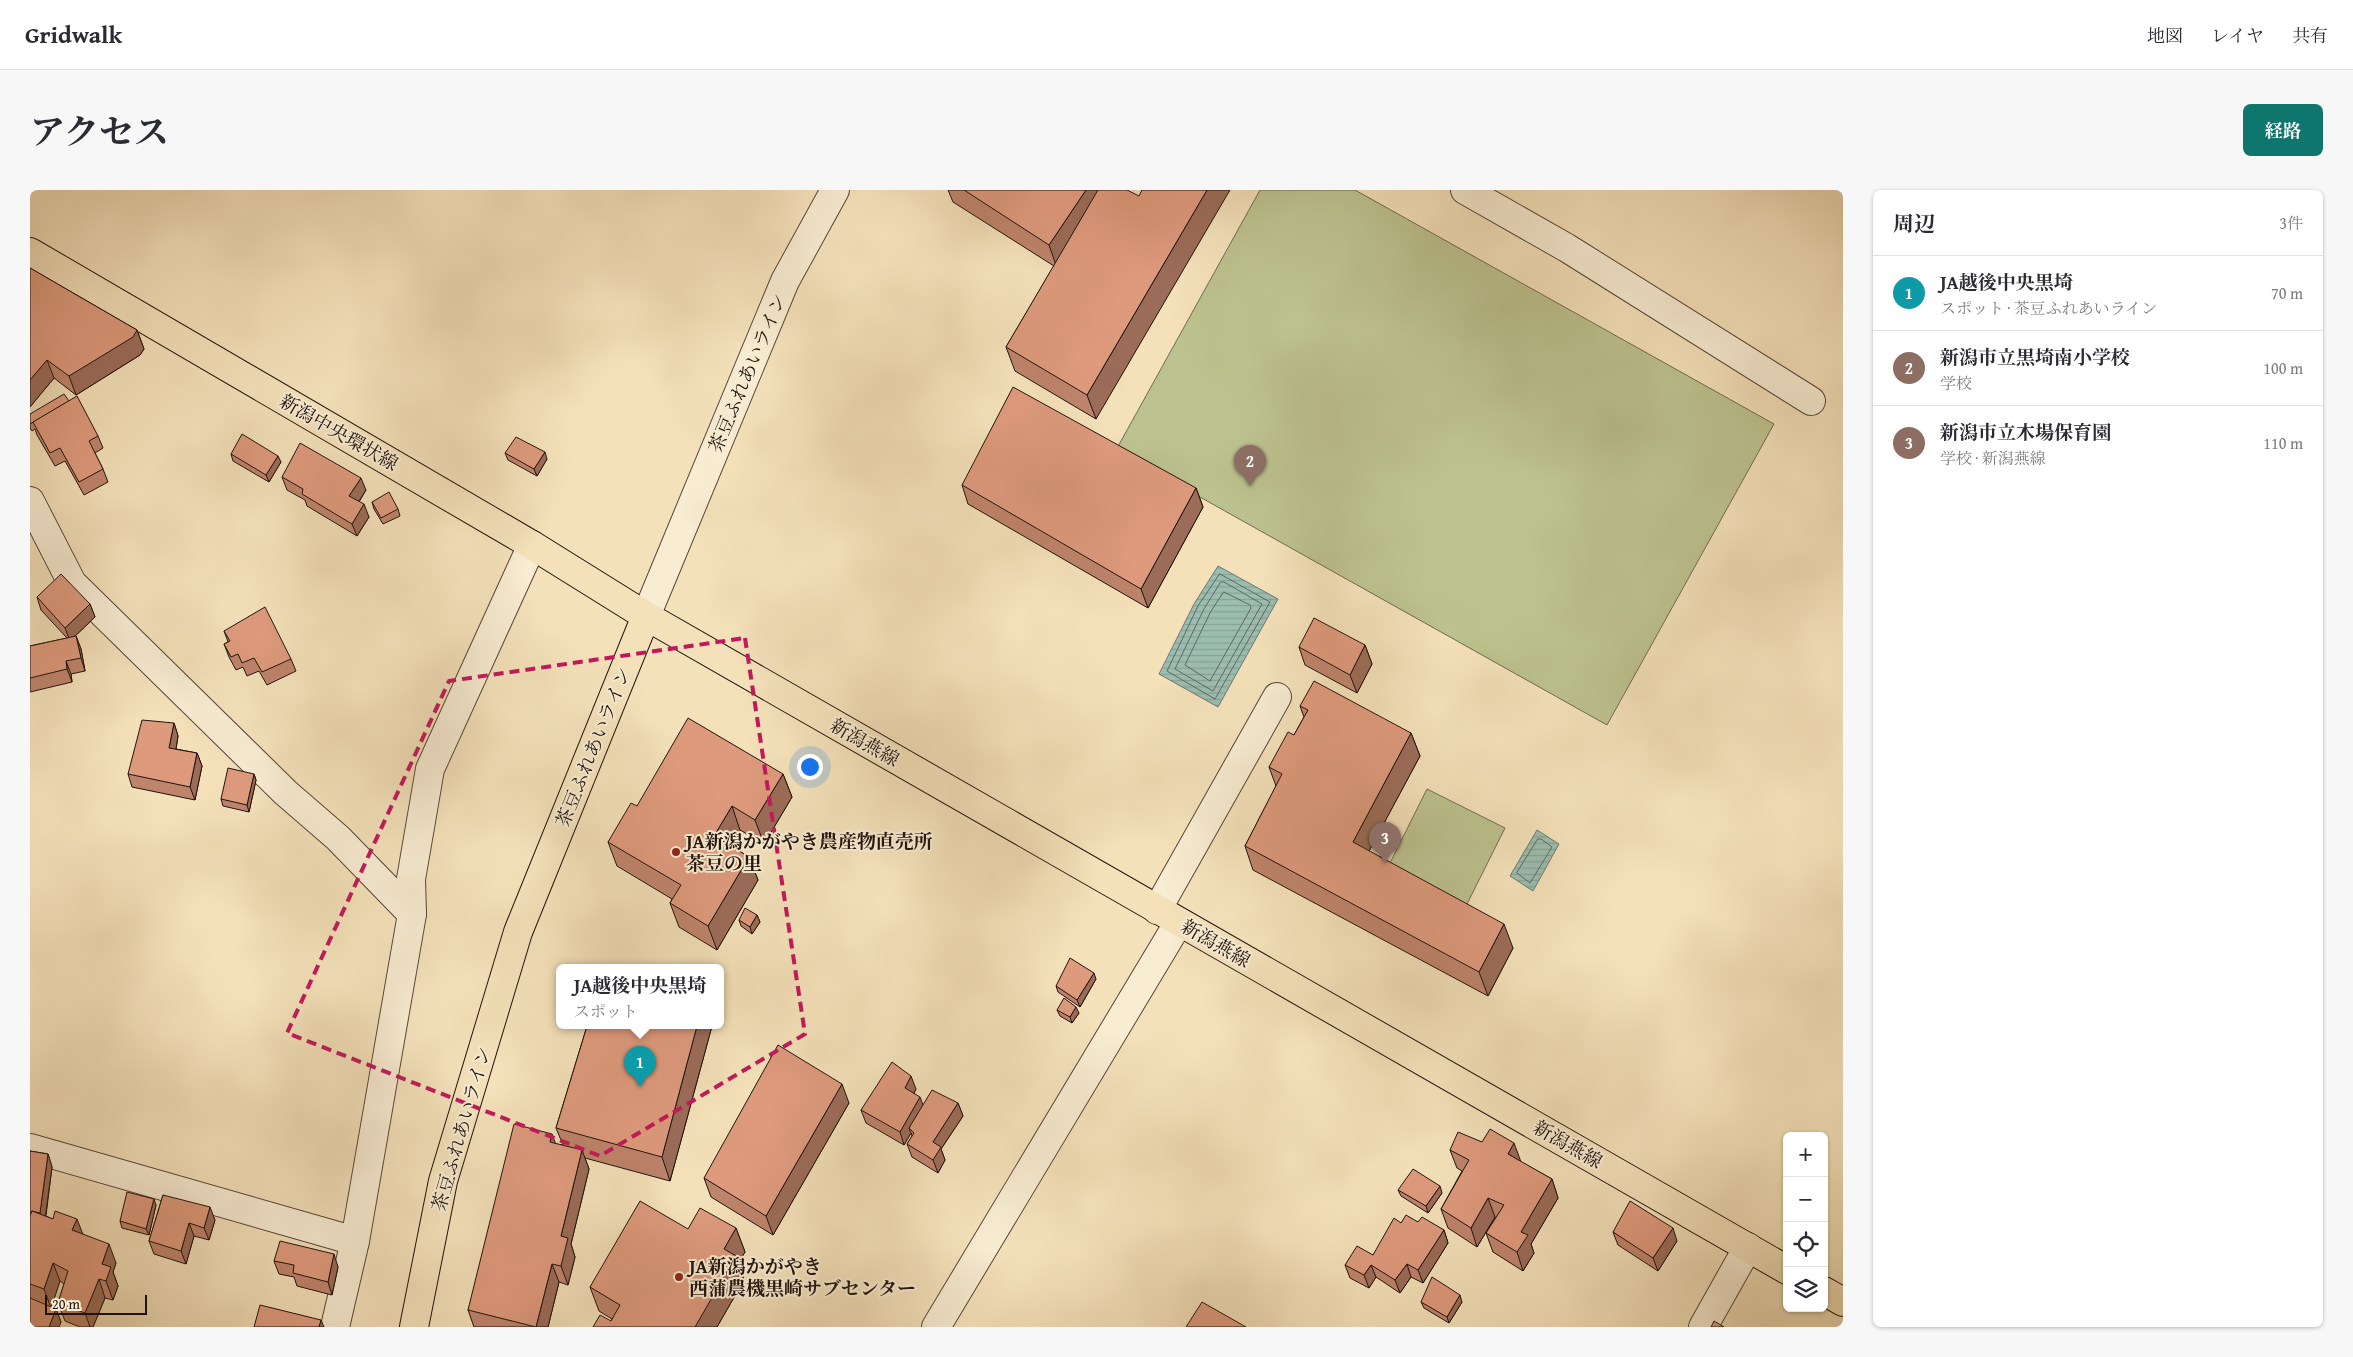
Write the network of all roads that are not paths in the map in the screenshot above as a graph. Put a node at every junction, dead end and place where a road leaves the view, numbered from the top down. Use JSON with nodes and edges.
{"nodes":[{"id":1,"x":836,"y":190,"type":"edge"},
{"id":2,"x":1465,"y":190,"type":"edge"},
{"id":3,"x":30,"y":252,"type":"edge"},
{"id":4,"x":1811,"y":401,"type":"dead end"},
{"id":5,"x":30,"y":502,"type":"edge"},
{"id":6,"x":532,"y":545,"type":"junction"},
{"id":7,"x":646,"y":616,"type":"junction"},
{"id":8,"x":1277,"y":697,"type":"dead end"},
{"id":9,"x":412,"y":914,"type":"junction"},
{"id":10,"x":1168,"y":916,"type":"junction"},
{"id":11,"x":30,"y":1148,"type":"edge"},
{"id":12,"x":355,"y":1241,"type":"junction"},
{"id":13,"x":1748,"y":1247,"type":"junction"},
{"id":14,"x":1783,"y":1268,"type":"edge"},
{"id":15,"x":1828,"y":1293,"type":"edge"},
{"id":16,"x":1843,"y":1302,"type":"edge"},
{"id":17,"x":336,"y":1327,"type":"edge"},
{"id":18,"x":414,"y":1327,"type":"edge"},
{"id":19,"x":936,"y":1327,"type":"edge"},
{"id":20,"x":1703,"y":1327,"type":"edge"}],
"edges":[{"from":1,"to":7,"type":"street","name":"茶豆ふれあいライン"},
{"from":2,"to":4,"type":"street"},
{"from":3,"to":6,"type":"main road","name":"新潟中央環状線"},
{"from":5,"to":9,"type":"street"},
{"from":6,"to":7,"type":"main road","name":"新潟中央環状線"},
{"from":6,"to":9,"type":"street"},
{"from":7,"to":10,"type":"main road","name":"新潟燕線"},
{"from":7,"to":18,"type":"main road","name":"茶豆ふれあいライン"},
{"from":8,"to":10,"type":"street"},
{"from":9,"to":12,"type":"street"},
{"from":10,"to":13,"type":"main road","name":"新潟燕線"},
{"from":10,"to":19,"type":"street"},
{"from":11,"to":12,"type":"street"},
{"from":12,"to":17,"type":"street"},
{"from":13,"to":14,"type":"main road","name":"新潟燕線"},
{"from":13,"to":20,"type":"street"},
{"from":15,"to":16,"type":"main road"}]}
